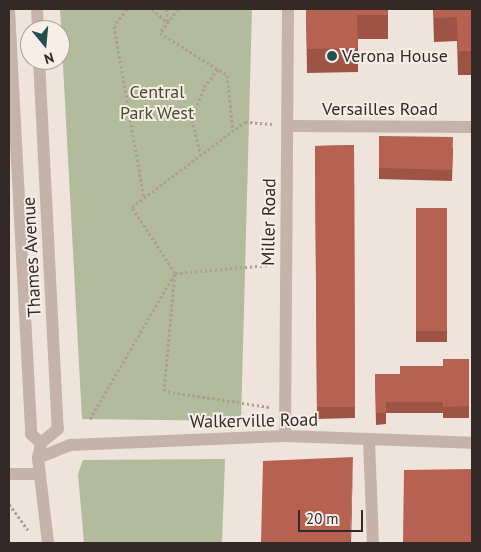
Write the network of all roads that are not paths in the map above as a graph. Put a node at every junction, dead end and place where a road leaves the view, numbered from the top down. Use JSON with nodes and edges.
{"nodes":[{"id":1,"x":9,"y":9,"type":"edge"},
{"id":2,"x":288,"y":9,"type":"edge"},
{"id":3,"x":40,"y":70,"type":"edge"},
{"id":4,"x":288,"y":126,"type":"junction"},
{"id":5,"x":472,"y":127,"type":"edge"},
{"id":6,"x":285,"y":436,"type":"junction"},
{"id":7,"x":368,"y":440,"type":"junction"},
{"id":8,"x":41,"y":443,"type":"junction"},
{"id":9,"x":472,"y":443,"type":"edge"},
{"id":10,"x":38,"y":458,"type":"junction"},
{"id":11,"x":9,"y":474,"type":"edge"},
{"id":12,"x":40,"y":474,"type":"junction"},
{"id":13,"x":48,"y":543,"type":"edge"},
{"id":14,"x":373,"y":543,"type":"edge"}],
"edges":[{"from":1,"to":8,"type":"street","name":"Thames Avenue"},
{"from":2,"to":4,"type":"street","name":"Miller Road"},
{"from":3,"to":8,"type":"street","name":"Thames Avenue"},
{"from":4,"to":5,"type":"street","name":"Versailles Road"},
{"from":4,"to":6,"type":"street","name":"Miller Road"},
{"from":6,"to":7,"type":"street","name":"Walkerville Road"},
{"from":6,"to":10,"type":"street","name":"Walkerville Road"},
{"from":7,"to":9,"type":"street","name":"Walkerville Road"},
{"from":7,"to":14,"type":"street"},
{"from":8,"to":10,"type":"street"},
{"from":10,"to":12,"type":"street"},
{"from":11,"to":12,"type":"street"},
{"from":12,"to":13,"type":"street"}]}
